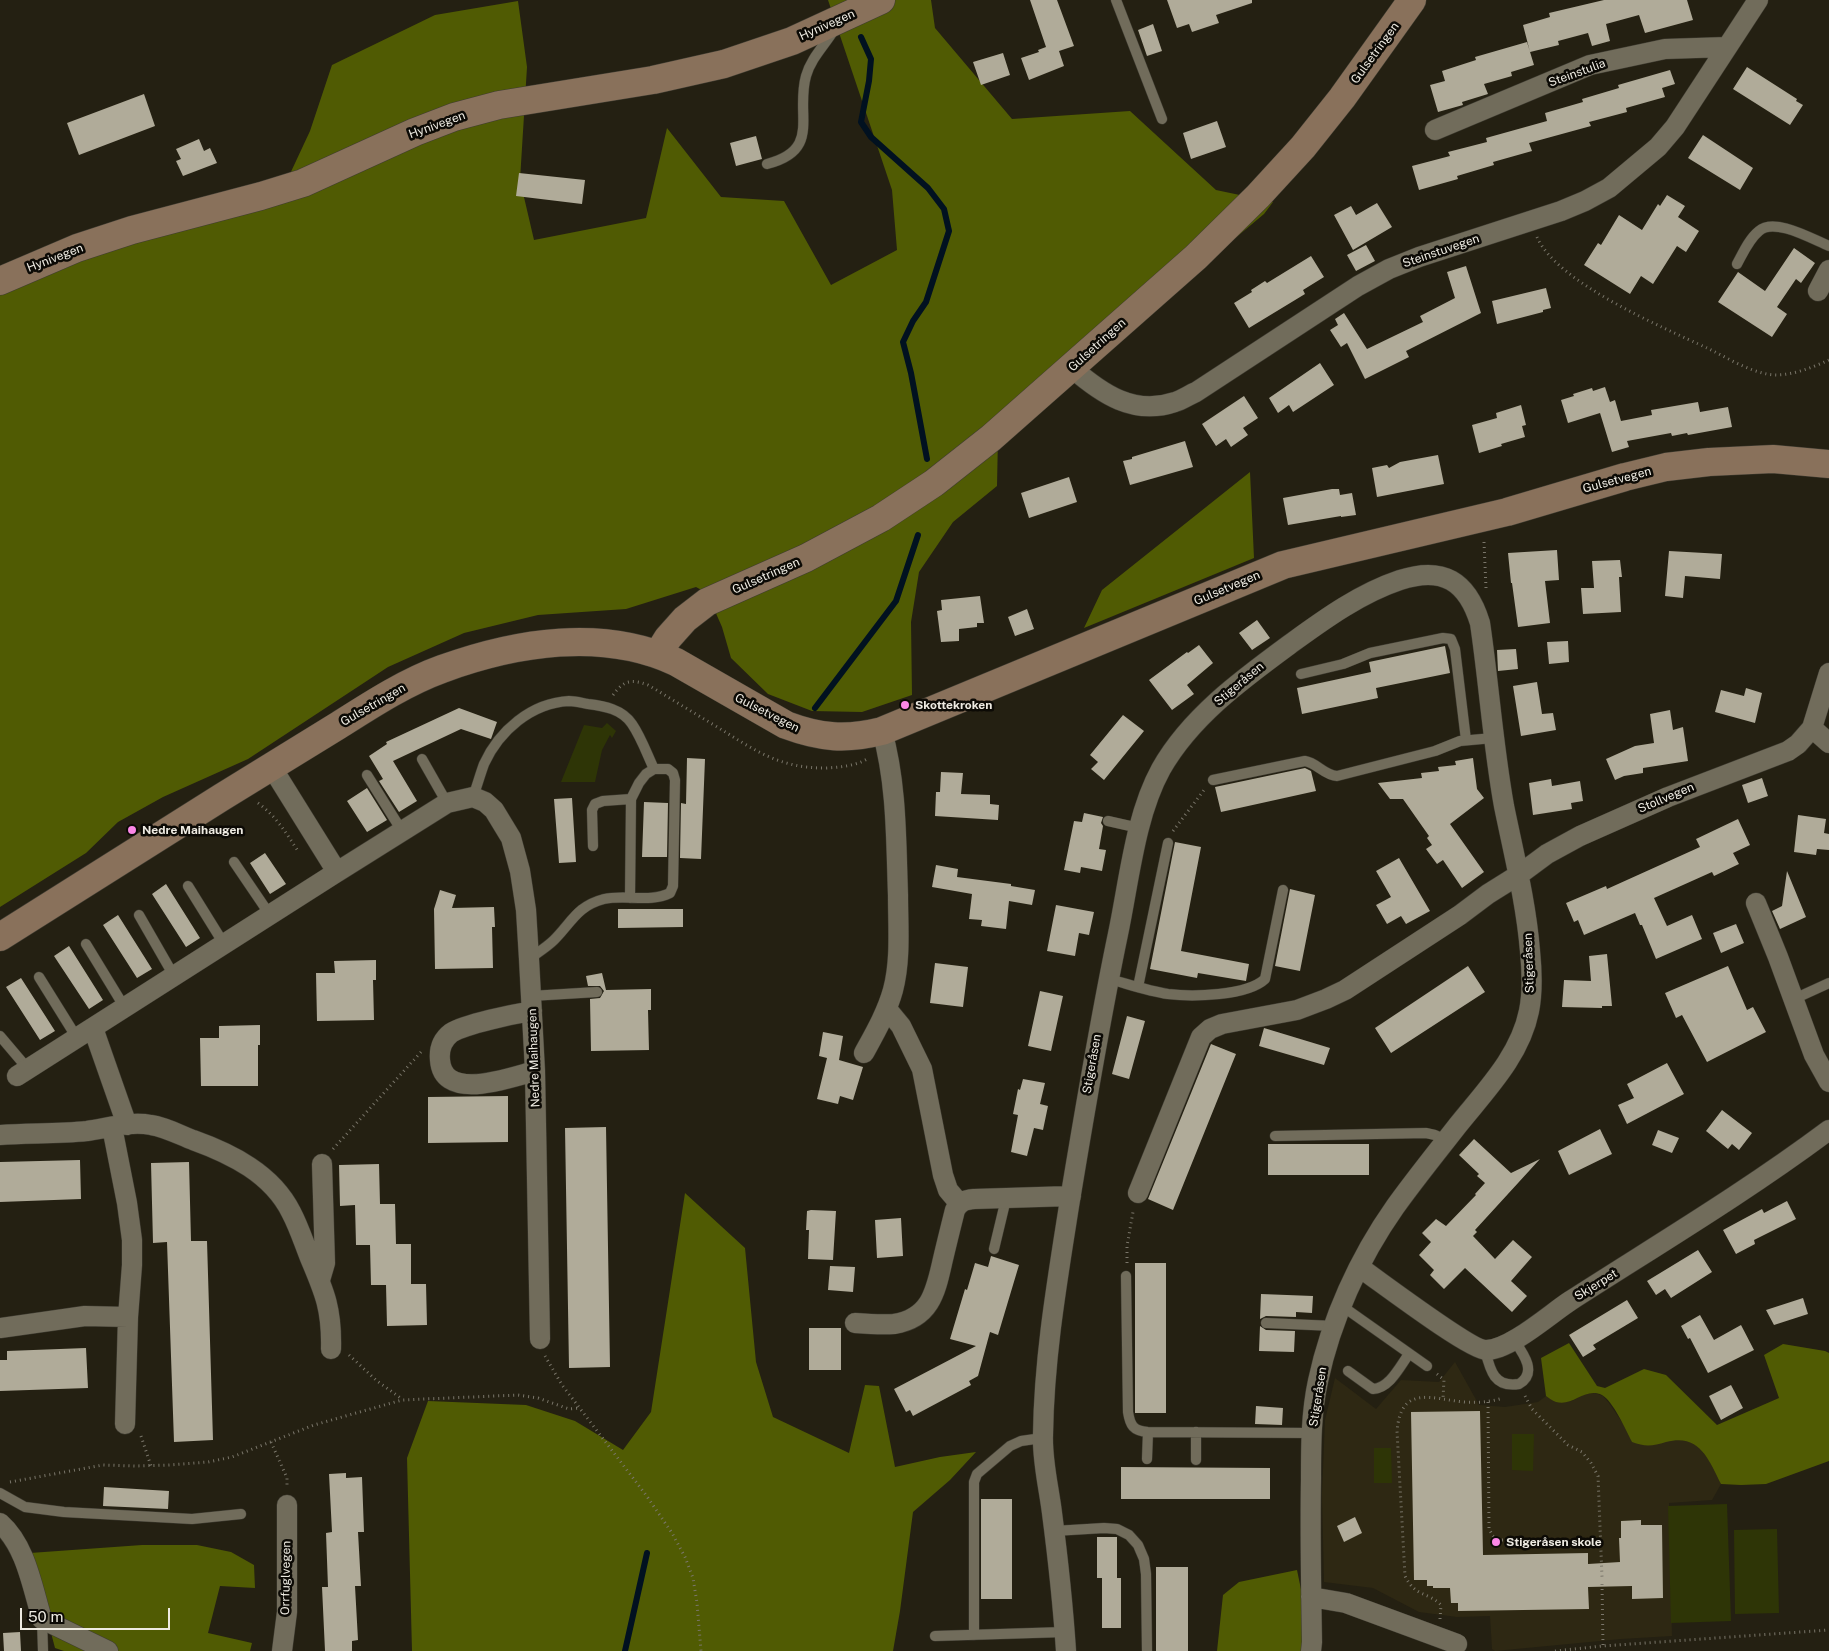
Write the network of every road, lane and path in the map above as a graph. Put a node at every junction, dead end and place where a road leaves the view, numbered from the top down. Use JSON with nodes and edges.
{"nodes":[{"id":1,"x":881,"y":0,"type":"edge"},
{"id":2,"x":1116,"y":0,"type":"edge"},
{"id":3,"x":1412,"y":0,"type":"edge"},
{"id":4,"x":1758,"y":0,"type":"edge"},
{"id":5,"x":839,"y":20,"type":"junction"},
{"id":6,"x":1727,"y":47,"type":"junction"},
{"id":7,"x":1162,"y":118,"type":"dead end"},
{"id":8,"x":1435,"y":130,"type":"dead end"},
{"id":9,"x":767,"y":164,"type":"dead end"},
{"id":10,"x":1531,"y":220,"type":"junction"},
{"id":11,"x":1829,"y":246,"type":"edge"},
{"id":12,"x":1737,"y":264,"type":"dead end"},
{"id":13,"x":1829,"y":270,"type":"edge"},
{"id":14,"x":0,"y":281,"type":"edge"},
{"id":15,"x":1818,"y":291,"type":"dead end"},
{"id":16,"x":1829,"y":360,"type":"edge"},
{"id":17,"x":1072,"y":368,"type":"junction"},
{"id":18,"x":1829,"y":464,"type":"edge"},
{"id":19,"x":1484,"y":537,"type":"dead end"},
{"id":20,"x":1475,"y":608,"type":"junction"},
{"id":21,"x":658,"y":654,"type":"junction"},
{"id":22,"x":1829,"y":673,"type":"edge"},
{"id":23,"x":1301,"y":674,"type":"dead end"},
{"id":24,"x":606,"y":706,"type":"junction"},
{"id":25,"x":1812,"y":728,"type":"junction"},
{"id":26,"x":1493,"y":738,"type":"junction"},
{"id":27,"x":885,"y":739,"type":"junction"},
{"id":28,"x":1466,"y":740,"type":"junction"},
{"id":29,"x":1829,"y":743,"type":"edge"},
{"id":30,"x":422,"y":759,"type":"dead end"},
{"id":31,"x":272,"y":766,"type":"junction"},
{"id":32,"x":654,"y":768,"type":"junction"},
{"id":33,"x":367,"y":775,"type":"dead end"},
{"id":34,"x":1213,"y":780,"type":"joint"},
{"id":35,"x":473,"y":797,"type":"junction"},
{"id":36,"x":631,"y":799,"type":"junction"},
{"id":37,"x":254,"y":800,"type":"dead end"},
{"id":38,"x":446,"y":803,"type":"junction"},
{"id":39,"x":1108,"y":822,"type":"dead end"},
{"id":40,"x":1139,"y":828,"type":"junction"},
{"id":41,"x":402,"y":831,"type":"junction"},
{"id":42,"x":1168,"y":843,"type":"joint"},
{"id":43,"x":593,"y":846,"type":"dead end"},
{"id":44,"x":299,"y":853,"type":"dead end"},
{"id":45,"x":234,"y":862,"type":"dead end"},
{"id":46,"x":337,"y":872,"type":"junction"},
{"id":47,"x":1520,"y":874,"type":"junction"},
{"id":48,"x":188,"y":886,"type":"dead end"},
{"id":49,"x":1283,"y":890,"type":"dead end"},
{"id":50,"x":630,"y":898,"type":"junction"},
{"id":51,"x":1756,"y":903,"type":"dead end"},
{"id":52,"x":138,"y":915,"type":"dead end"},
{"id":53,"x":270,"y":915,"type":"junction"},
{"id":54,"x":0,"y":937,"type":"edge"},
{"id":55,"x":86,"y":944,"type":"dead end"},
{"id":56,"x":224,"y":944,"type":"junction"},
{"id":57,"x":529,"y":960,"type":"junction"},
{"id":58,"x":174,"y":976,"type":"junction"},
{"id":59,"x":39,"y":977,"type":"dead end"},
{"id":60,"x":1109,"y":979,"type":"junction"},
{"id":61,"x":1829,"y":983,"type":"edge"},
{"id":62,"x":1138,"y":987,"type":"junction"},
{"id":63,"x":596,"y":992,"type":"dead end"},
{"id":64,"x":1794,"y":999,"type":"junction"},
{"id":65,"x":531,"y":1003,"type":"junction"},
{"id":66,"x":124,"y":1008,"type":"junction"},
{"id":67,"x":887,"y":1009,"type":"junction"},
{"id":68,"x":85,"y":1033,"type":"junction"},
{"id":69,"x":0,"y":1036,"type":"edge"},
{"id":70,"x":445,"y":1039,"type":"junction"},
{"id":71,"x":864,"y":1053,"type":"dead end"},
{"id":72,"x":535,"y":1071,"type":"junction"},
{"id":73,"x":23,"y":1073,"type":"joint"},
{"id":74,"x":1829,"y":1082,"type":"edge"},
{"id":75,"x":120,"y":1126,"type":"junction"},
{"id":76,"x":1829,"y":1130,"type":"edge"},
{"id":77,"x":0,"y":1135,"type":"edge"},
{"id":78,"x":1275,"y":1136,"type":"dead end"},
{"id":79,"x":1447,"y":1140,"type":"junction"},
{"id":80,"x":322,"y":1164,"type":"joint"},
{"id":81,"x":1138,"y":1193,"type":"joint"},
{"id":82,"x":1070,"y":1196,"type":"junction"},
{"id":83,"x":1006,"y":1198,"type":"junction"},
{"id":84,"x":959,"y":1203,"type":"junction"},
{"id":85,"x":994,"y":1249,"type":"dead end"},
{"id":86,"x":1360,"y":1267,"type":"junction"},
{"id":87,"x":1126,"y":1276,"type":"joint"},
{"id":88,"x":320,"y":1280,"type":"junction"},
{"id":89,"x":1342,"y":1306,"type":"junction"},
{"id":90,"x":128,"y":1317,"type":"junction"},
{"id":91,"x":1266,"y":1322,"type":"dead end"},
{"id":92,"x":855,"y":1323,"type":"dead end"},
{"id":93,"x":1334,"y":1326,"type":"junction"},
{"id":94,"x":0,"y":1328,"type":"edge"},
{"id":95,"x":540,"y":1339,"type":"joint"},
{"id":96,"x":1514,"y":1340,"type":"junction"},
{"id":97,"x":331,"y":1349,"type":"joint"},
{"id":98,"x":1485,"y":1350,"type":"junction"},
{"id":99,"x":1409,"y":1354,"type":"junction"},
{"id":100,"x":1427,"y":1366,"type":"joint"},
{"id":101,"x":1348,"y":1371,"type":"dead end"},
{"id":102,"x":1520,"y":1387,"type":"junction"},
{"id":103,"x":1443,"y":1398,"type":"junction"},
{"id":104,"x":402,"y":1400,"type":"junction"},
{"id":105,"x":1488,"y":1402,"type":"junction"},
{"id":106,"x":580,"y":1408,"type":"junction"},
{"id":107,"x":124,"y":1424,"type":"joint"},
{"id":108,"x":1148,"y":1432,"type":"junction"},
{"id":109,"x":1196,"y":1432,"type":"junction"},
{"id":110,"x":1312,"y":1433,"type":"junction"},
{"id":111,"x":1042,"y":1438,"type":"junction"},
{"id":112,"x":271,"y":1442,"type":"junction"},
{"id":113,"x":1147,"y":1459,"type":"dead end"},
{"id":114,"x":1196,"y":1460,"type":"dead end"},
{"id":115,"x":151,"y":1466,"type":"junction"},
{"id":116,"x":10,"y":1482,"type":"dead end"},
{"id":117,"x":0,"y":1493,"type":"edge"},
{"id":118,"x":287,"y":1505,"type":"joint"},
{"id":119,"x":241,"y":1514,"type":"dead end"},
{"id":120,"x":0,"y":1522,"type":"edge"},
{"id":121,"x":1054,"y":1532,"type":"junction"},
{"id":122,"x":1601,"y":1541,"type":"junction"},
{"id":123,"x":1602,"y":1577,"type":"dead end"},
{"id":124,"x":1602,"y":1584,"type":"dead end"},
{"id":125,"x":1311,"y":1597,"type":"junction"},
{"id":126,"x":42,"y":1619,"type":"junction"},
{"id":127,"x":1829,"y":1630,"type":"edge"},
{"id":128,"x":974,"y":1635,"type":"junction"},
{"id":129,"x":935,"y":1636,"type":"dead end"},
{"id":130,"x":1438,"y":1637,"type":"junction"},
{"id":131,"x":1066,"y":1642,"type":"edge"},
{"id":132,"x":1457,"y":1644,"type":"dead end"},
{"id":133,"x":1603,"y":1646,"type":"junction"},
{"id":134,"x":43,"y":1651,"type":"edge"},
{"id":135,"x":108,"y":1651,"type":"edge"},
{"id":136,"x":282,"y":1651,"type":"edge"},
{"id":137,"x":701,"y":1651,"type":"edge"},
{"id":138,"x":1147,"y":1651,"type":"edge"},
{"id":139,"x":1310,"y":1651,"type":"edge"},
{"id":140,"x":1555,"y":1651,"type":"edge"}],
"edges":[{"from":1,"to":5,"type":"street","name":"Hynivegen"},
{"from":2,"to":7,"type":"lane"},
{"from":3,"to":17,"type":"street","name":"Gulsetringen"},
{"from":4,"to":6,"type":"street","name":"Steinstuvegen"},
{"from":5,"to":9,"type":"lane"},
{"from":5,"to":14,"type":"street","name":"Hynivegen"},
{"from":6,"to":8,"type":"street","name":"Steinstulia"},
{"from":6,"to":10,"type":"street","name":"Steinstuvegen"},
{"from":10,"to":16,"type":"path"},
{"from":10,"to":17,"type":"street","name":"Steinstuvegen"},
{"from":11,"to":12,"type":"lane"},
{"from":13,"to":15,"type":"street"},
{"from":17,"to":21,"type":"street","name":"Gulsetringen"},
{"from":18,"to":27,"type":"street","name":"Gulsetvegen"},
{"from":19,"to":20,"type":"path"},
{"from":20,"to":26,"type":"street","name":"Stigeråsen"},
{"from":20,"to":40,"type":"street","name":"Stigeråsen"},
{"from":21,"to":27,"type":"street","name":"Gulsetvegen"},
{"from":21,"to":31,"type":"street","name":"Gulsetringen"},
{"from":22,"to":25,"type":"street"},
{"from":23,"to":28,"type":"lane"},
{"from":24,"to":27,"type":"path"},
{"from":24,"to":32,"type":"lane"},
{"from":24,"to":35,"type":"lane"},
{"from":25,"to":29,"type":"street"},
{"from":25,"to":47,"type":"street","name":"Stollvegen"},
{"from":26,"to":28,"type":"lane"},
{"from":26,"to":47,"type":"street","name":"Stigeråsen"},
{"from":27,"to":67,"type":"street"},
{"from":28,"to":34,"type":"lane"},
{"from":30,"to":38,"type":"lane"},
{"from":31,"to":46,"type":"street"},
{"from":31,"to":54,"type":"street","name":"Gulsetringen"},
{"from":32,"to":36,"type":"lane"},
{"from":32,"to":50,"type":"lane"},
{"from":33,"to":41,"type":"lane"},
{"from":34,"to":42,"type":"path"},
{"from":35,"to":38,"type":"street"},
{"from":35,"to":57,"type":"street","name":"Nedre Maihaugen"},
{"from":36,"to":43,"type":"lane"},
{"from":36,"to":50,"type":"lane"},
{"from":37,"to":44,"type":"path"},
{"from":38,"to":41,"type":"street"},
{"from":39,"to":40,"type":"lane"},
{"from":40,"to":60,"type":"street","name":"Stigeråsen"},
{"from":41,"to":46,"type":"street"},
{"from":42,"to":62,"type":"lane"},
{"from":45,"to":53,"type":"lane"},
{"from":46,"to":53,"type":"street"},
{"from":47,"to":79,"type":"street","name":"Stigeråsen"},
{"from":47,"to":81,"type":"street"},
{"from":48,"to":56,"type":"lane"},
{"from":49,"to":62,"type":"lane"},
{"from":50,"to":57,"type":"lane"},
{"from":51,"to":64,"type":"street"},
{"from":52,"to":58,"type":"lane"},
{"from":53,"to":56,"type":"street"},
{"from":55,"to":66,"type":"lane"},
{"from":56,"to":58,"type":"street"},
{"from":57,"to":65,"type":"street","name":"Nedre Maihaugen"},
{"from":58,"to":66,"type":"street"},
{"from":59,"to":68,"type":"lane"},
{"from":60,"to":62,"type":"lane"},
{"from":60,"to":82,"type":"street","name":"Stigeråsen"},
{"from":61,"to":64,"type":"lane"},
{"from":63,"to":65,"type":"lane"},
{"from":64,"to":74,"type":"street"},
{"from":65,"to":70,"type":"street"},
{"from":65,"to":72,"type":"street","name":"Nedre Maihaugen"},
{"from":66,"to":68,"type":"street"},
{"from":67,"to":71,"type":"street"},
{"from":67,"to":84,"type":"street"},
{"from":68,"to":73,"type":"street"},
{"from":68,"to":75,"type":"street"},
{"from":69,"to":73,"type":"lane"},
{"from":70,"to":72,"type":"street"},
{"from":70,"to":80,"type":"path"},
{"from":72,"to":95,"type":"street","name":"Nedre Maihaugen"},
{"from":75,"to":77,"type":"street"},
{"from":75,"to":88,"type":"street"},
{"from":75,"to":90,"type":"street"},
{"from":76,"to":96,"type":"street","name":"Skjerpet"},
{"from":78,"to":79,"type":"lane"},
{"from":79,"to":86,"type":"street","name":"Stigeråsen"},
{"from":80,"to":88,"type":"street"},
{"from":81,"to":87,"type":"path"},
{"from":82,"to":83,"type":"street"},
{"from":82,"to":111,"type":"street","name":"Stigeråsen"},
{"from":83,"to":84,"type":"street"},
{"from":83,"to":85,"type":"lane"},
{"from":84,"to":92,"type":"street"},
{"from":86,"to":89,"type":"street","name":"Stigeråsen"},
{"from":86,"to":98,"type":"street"},
{"from":87,"to":108,"type":"lane"},
{"from":88,"to":97,"type":"street"},
{"from":89,"to":93,"type":"street","name":"Stigeråsen"},
{"from":89,"to":99,"type":"lane"},
{"from":90,"to":94,"type":"street"},
{"from":90,"to":107,"type":"street"},
{"from":91,"to":93,"type":"lane"},
{"from":93,"to":110,"type":"street","name":"Stigeråsen"},
{"from":95,"to":106,"type":"path"},
{"from":96,"to":98,"type":"street","name":"Skjerpet"},
{"from":96,"to":102,"type":"lane"},
{"from":97,"to":104,"type":"path"},
{"from":98,"to":102,"type":"lane"},
{"from":99,"to":100,"type":"lane"},
{"from":99,"to":101,"type":"lane"},
{"from":100,"to":103,"type":"path"},
{"from":102,"to":105,"type":"path"},
{"from":102,"to":122,"type":"path"},
{"from":103,"to":105,"type":"path"},
{"from":103,"to":130,"type":"path"},
{"from":104,"to":106,"type":"path"},
{"from":104,"to":112,"type":"path"},
{"from":105,"to":122,"type":"path"},
{"from":106,"to":137,"type":"path"},
{"from":107,"to":115,"type":"path"},
{"from":108,"to":109,"type":"lane"},
{"from":108,"to":113,"type":"lane"},
{"from":109,"to":110,"type":"lane"},
{"from":109,"to":114,"type":"lane"},
{"from":110,"to":125,"type":"street","name":"Stigeråsen"},
{"from":111,"to":121,"type":"street","name":"Stigeråsen"},
{"from":111,"to":128,"type":"lane"},
{"from":112,"to":115,"type":"path"},
{"from":112,"to":118,"type":"path"},
{"from":115,"to":116,"type":"path"},
{"from":117,"to":119,"type":"lane"},
{"from":118,"to":136,"type":"street","name":"Orrfuglvegen"},
{"from":120,"to":126,"type":"street"},
{"from":121,"to":131,"type":"street","name":"Stigeråsen"},
{"from":121,"to":138,"type":"lane"},
{"from":122,"to":123,"type":"path"},
{"from":124,"to":133,"type":"path"},
{"from":125,"to":130,"type":"street"},
{"from":125,"to":139,"type":"street","name":"Stigeråsen"},
{"from":126,"to":134,"type":"lane"},
{"from":126,"to":135,"type":"street"},
{"from":127,"to":133,"type":"path"},
{"from":128,"to":129,"type":"lane"},
{"from":128,"to":131,"type":"lane"},
{"from":130,"to":132,"type":"street"},
{"from":133,"to":140,"type":"path"}]}
